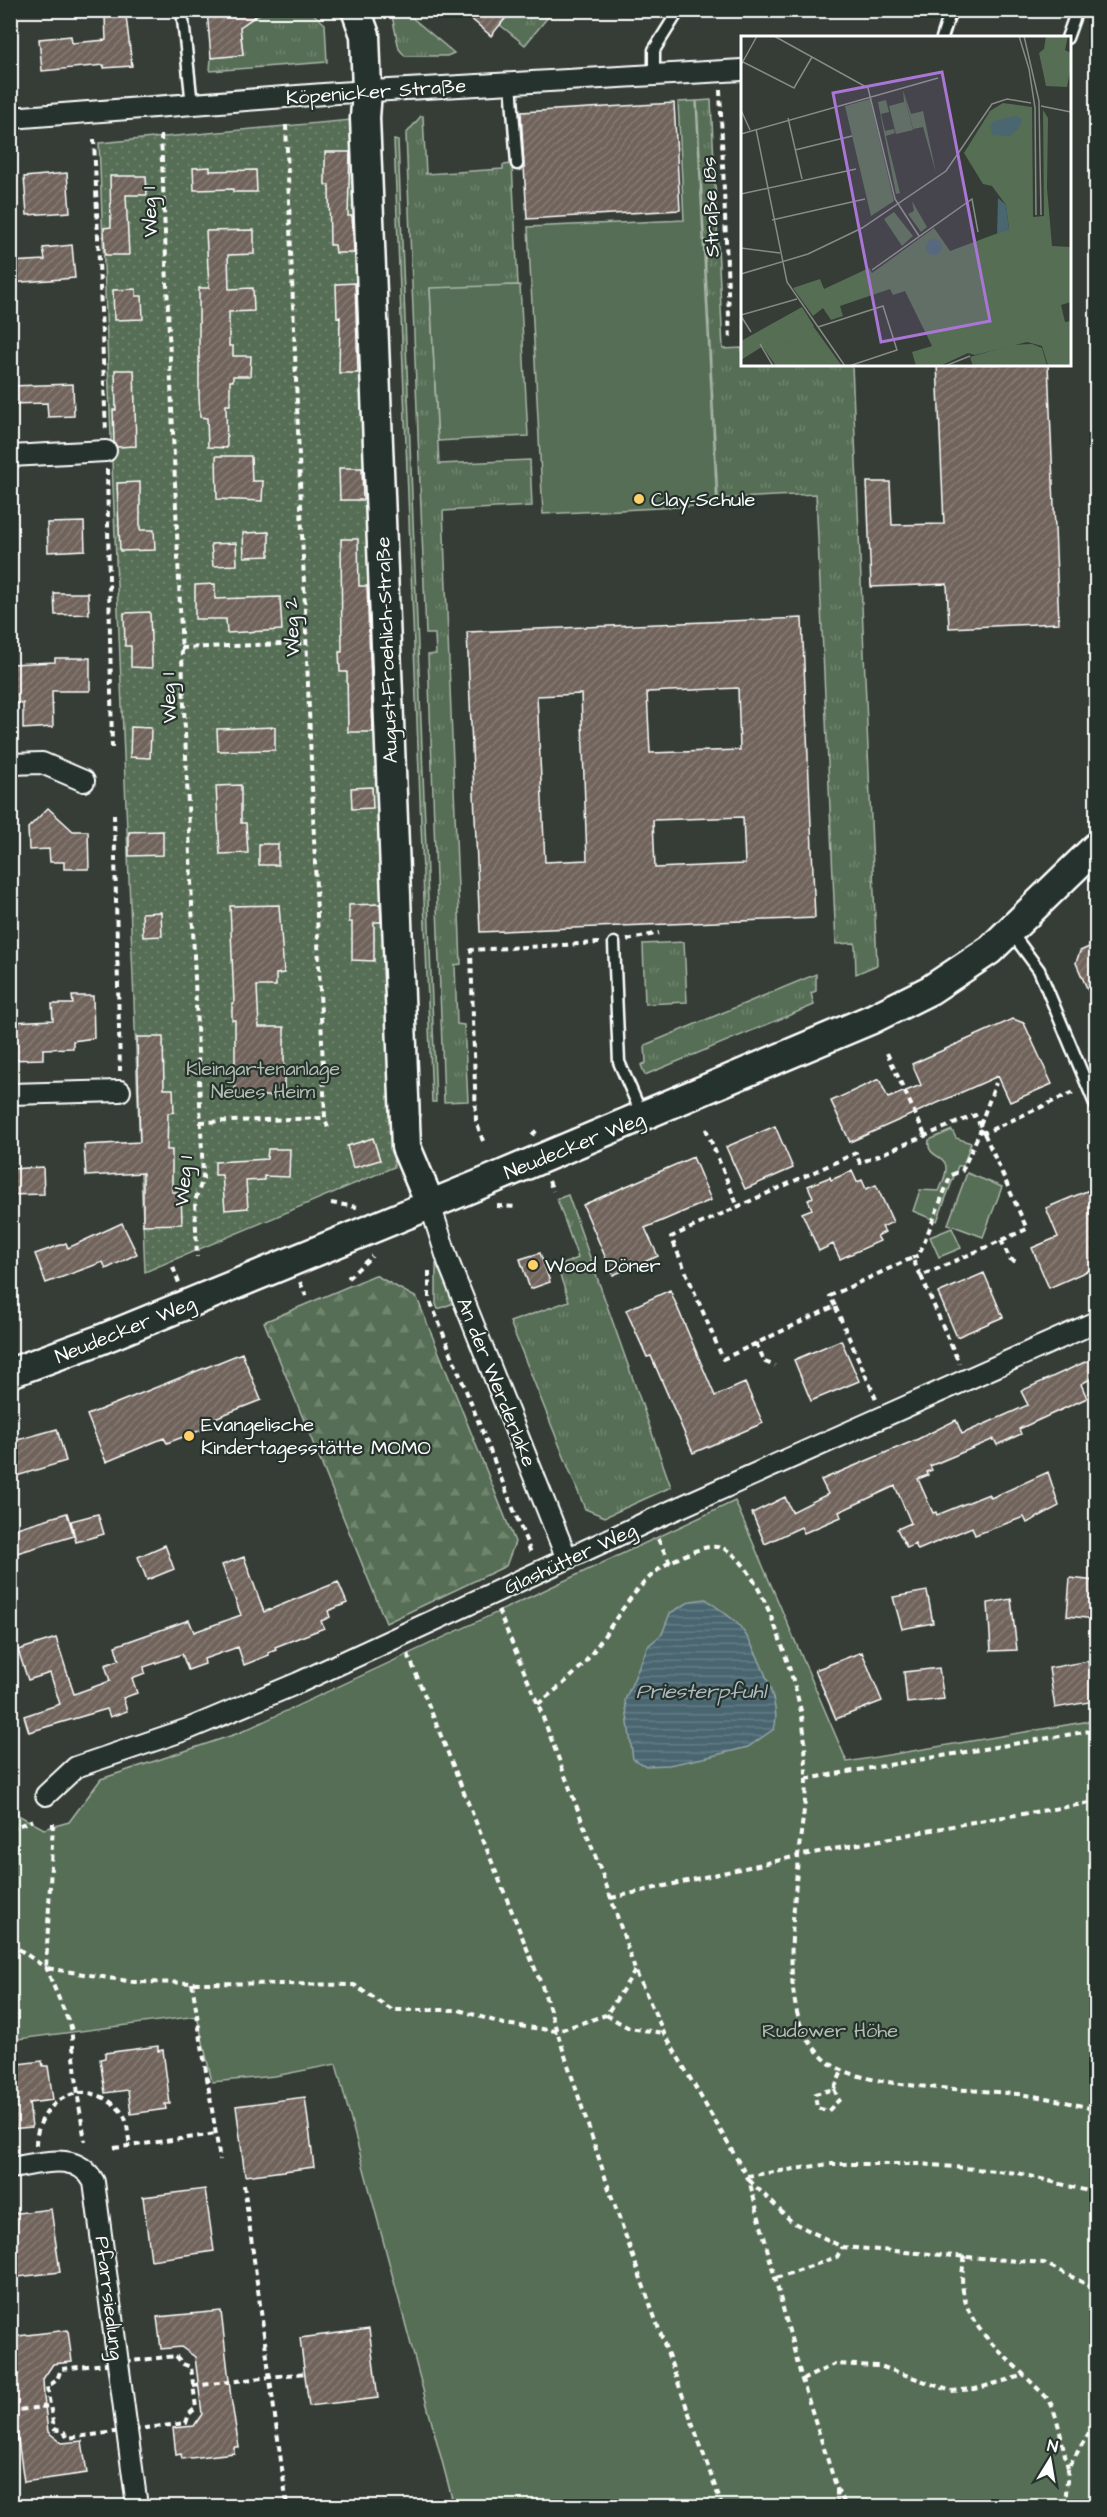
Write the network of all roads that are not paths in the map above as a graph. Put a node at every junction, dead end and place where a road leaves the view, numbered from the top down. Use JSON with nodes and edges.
{"nodes":[{"id":1,"x":182,"y":10,"type":"edge"},
{"id":2,"x":356,"y":10,"type":"edge"},
{"id":3,"x":679,"y":10,"type":"edge"},
{"id":4,"x":951,"y":10,"type":"edge"},
{"id":5,"x":1077,"y":10,"type":"edge"},
{"id":6,"x":943,"y":36,"type":"edge"},
{"id":7,"x":1068,"y":36,"type":"edge"},
{"id":8,"x":741,"y":70,"type":"edge"},
{"id":9,"x":654,"y":74,"type":"junction"},
{"id":10,"x":511,"y":83,"type":"junction"},
{"id":11,"x":367,"y":91,"type":"junction"},
{"id":12,"x":192,"y":105,"type":"junction"},
{"id":13,"x":10,"y":118,"type":"edge"},
{"id":14,"x":517,"y":164,"type":"dead end"},
{"id":15,"x":106,"y":451,"type":"dead end"},
{"id":16,"x":10,"y":456,"type":"edge"},
{"id":17,"x":10,"y":764,"type":"edge"},
{"id":18,"x":84,"y":781,"type":"dead end"},
{"id":19,"x":1096,"y":847,"type":"edge"},
{"id":20,"x":1010,"y":932,"type":"junction"},
{"id":21,"x":614,"y":943,"type":"road end"},
{"id":22,"x":120,"y":1091,"type":"road end"},
{"id":23,"x":10,"y":1094,"type":"edge"},
{"id":24,"x":1096,"y":1106,"type":"edge"},
{"id":25,"x":643,"y":1117,"type":"junction"},
{"id":26,"x":430,"y":1204,"type":"junction"},
{"id":27,"x":1096,"y":1322,"type":"edge"},
{"id":28,"x":10,"y":1373,"type":"edge"},
{"id":29,"x":567,"y":1559,"type":"junction"},
{"id":30,"x":46,"y":1795,"type":"dead end"},
{"id":31,"x":10,"y":2168,"type":"edge"},
{"id":32,"x":137,"y":2506,"type":"edge"}],
"edges":[{"from":1,"to":12,"type":"lane"},
{"from":2,"to":11,"type":"street","name":"August-Froehlich-Straße"},
{"from":3,"to":9,"type":"lane"},
{"from":4,"to":6,"type":"lane"},
{"from":5,"to":7,"type":"lane"},
{"from":8,"to":9,"type":"street","name":"Köpenicker Straße"},
{"from":9,"to":10,"type":"street","name":"Köpenicker Straße"},
{"from":10,"to":11,"type":"street","name":"Köpenicker Straße"},
{"from":10,"to":14,"type":"lane"},
{"from":11,"to":12,"type":"street","name":"Köpenicker Straße"},
{"from":11,"to":26,"type":"street","name":"August-Froehlich-Straße"},
{"from":12,"to":13,"type":"street","name":"Köpenicker Straße"},
{"from":15,"to":16,"type":"street"},
{"from":17,"to":18,"type":"street"},
{"from":19,"to":20,"type":"street","name":"Neudecker Weg"},
{"from":20,"to":24,"type":"lane"},
{"from":20,"to":25,"type":"street","name":"Neudecker Weg"},
{"from":21,"to":25,"type":"lane"},
{"from":22,"to":23,"type":"street"},
{"from":25,"to":26,"type":"street","name":"Neudecker Weg"},
{"from":26,"to":28,"type":"street","name":"Neudecker Weg"},
{"from":26,"to":29,"type":"street","name":"An der Werderlake"},
{"from":27,"to":29,"type":"street","name":"Glashütter Weg"},
{"from":29,"to":30,"type":"street","name":"Glashütter Weg"},
{"from":31,"to":32,"type":"street","name":"Pfarrsiedlung"}]}
